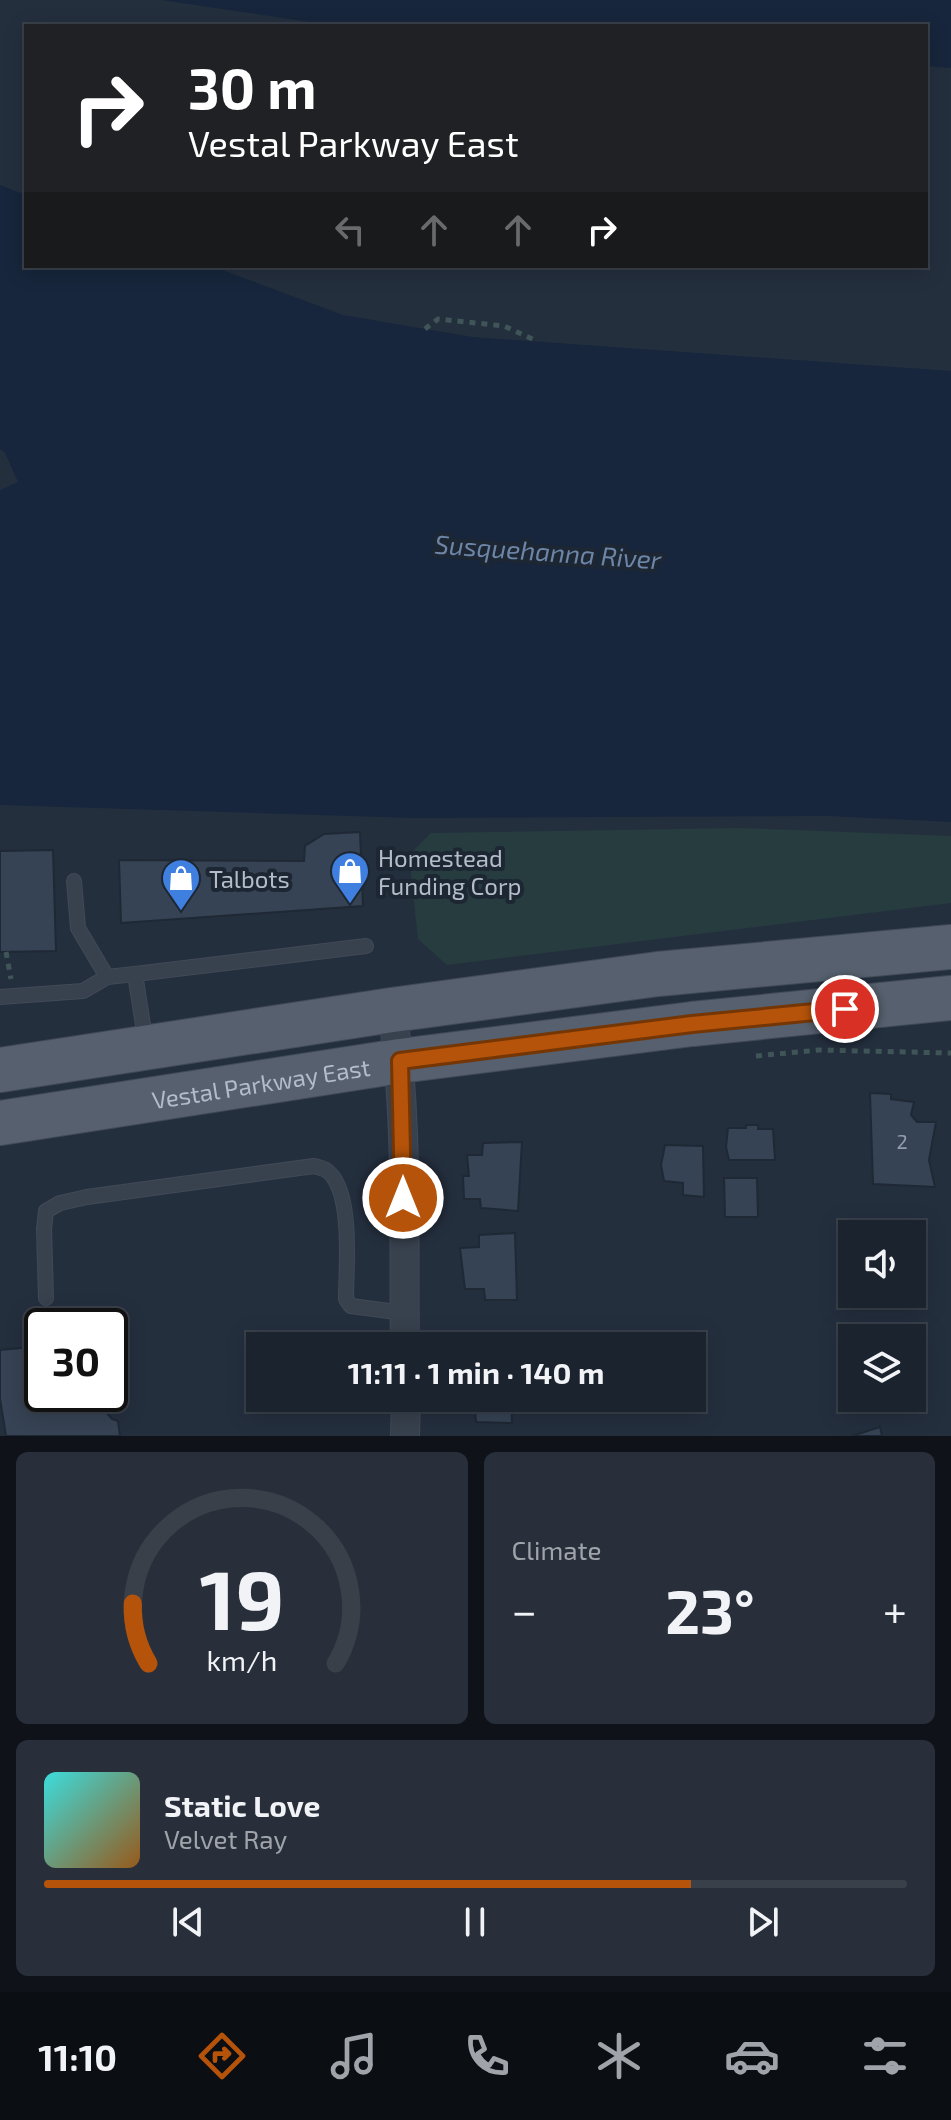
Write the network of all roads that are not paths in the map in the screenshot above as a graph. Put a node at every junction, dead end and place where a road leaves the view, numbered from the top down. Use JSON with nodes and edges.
{"nodes":[{"id":1,"x":74,"y":881,"type":"dead end"},
{"id":2,"x":366,"y":946,"type":"dead end"},
{"id":3,"x":951,"y":947,"type":"edge"},
{"id":4,"x":135,"y":974,"type":"junction"},
{"id":5,"x":107,"y":977,"type":"junction"},
{"id":6,"x":0,"y":997,"type":"edge"},
{"id":7,"x":951,"y":998,"type":"edge"},
{"id":8,"x":392,"y":1010,"type":"junction"},
{"id":9,"x":147,"y":1048,"type":"junction"},
{"id":10,"x":400,"y":1061,"type":"junction"},
{"id":11,"x":0,"y":1070,"type":"edge"},
{"id":12,"x":0,"y":1123,"type":"edge"},
{"id":13,"x":46,"y":1298,"type":"dead end"},
{"id":14,"x":404,"y":1313,"type":"junction"},
{"id":15,"x":405,"y":1332,"type":"edge"},
{"id":16,"x":406,"y":1412,"type":"edge"},
{"id":17,"x":405,"y":1436,"type":"edge"}],
"edges":[{"from":1,"to":5,"type":"lane"},
{"from":2,"to":4,"type":"lane"},
{"from":3,"to":8,"type":"main road"},
{"from":4,"to":5,"type":"lane"},
{"from":4,"to":9,"type":"lane"},
{"from":5,"to":6,"type":"lane"},
{"from":7,"to":10,"type":"main road","name":"Vestal Parkway East"},
{"from":8,"to":9,"type":"main road"},
{"from":8,"to":10,"type":"street"},
{"from":9,"to":11,"type":"main road"},
{"from":10,"to":12,"type":"main road","name":"Vestal Parkway East"},
{"from":10,"to":14,"type":"street"},
{"from":13,"to":14,"type":"lane"},
{"from":14,"to":15,"type":"street"},
{"from":16,"to":17,"type":"street"}]}
